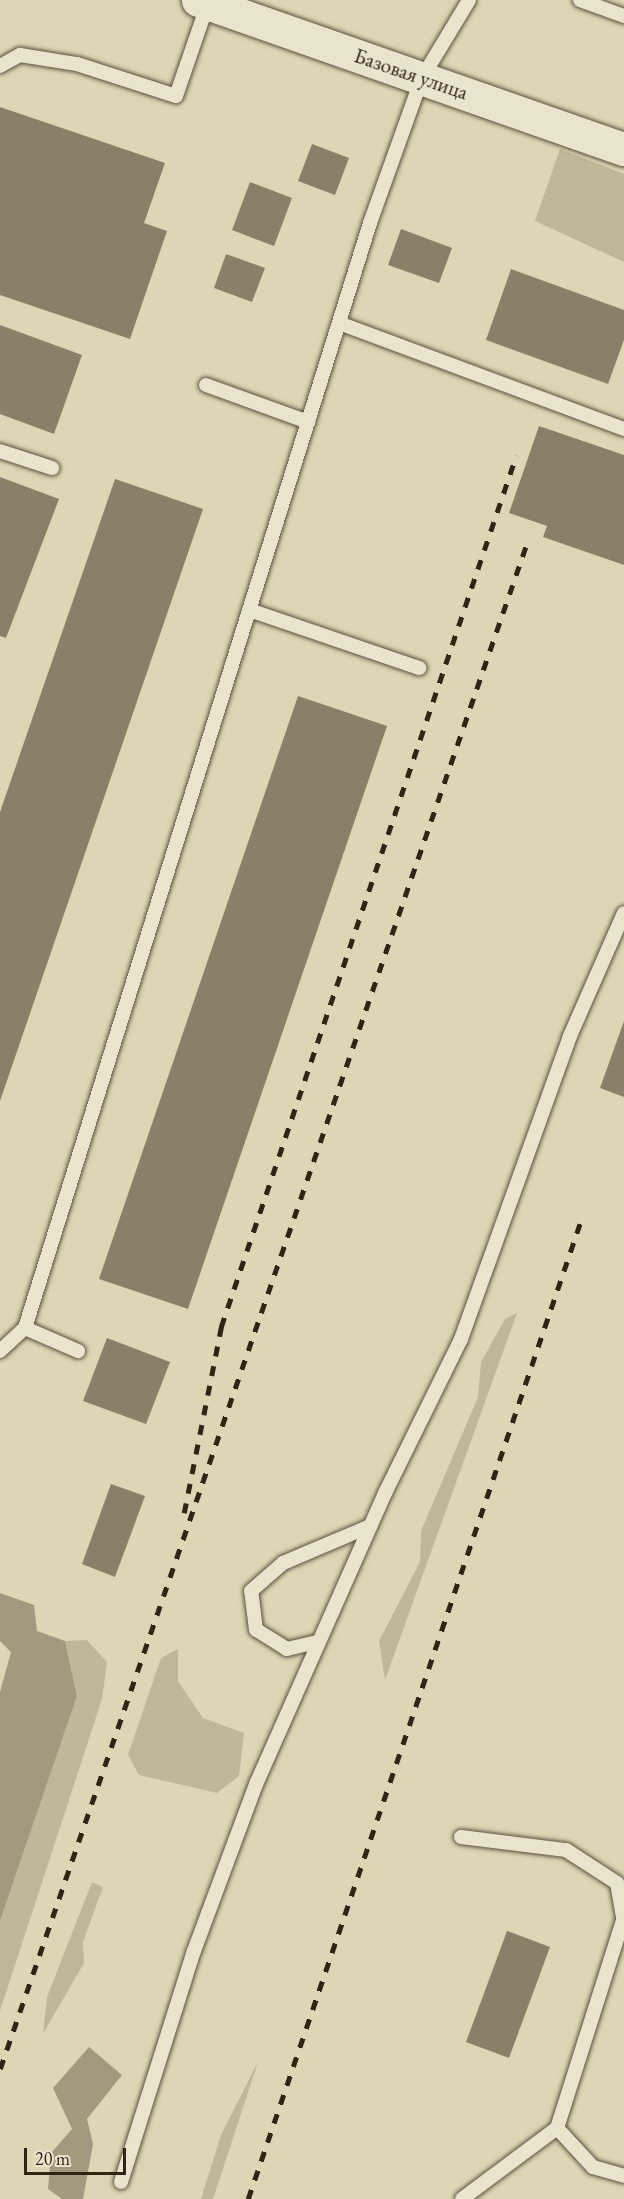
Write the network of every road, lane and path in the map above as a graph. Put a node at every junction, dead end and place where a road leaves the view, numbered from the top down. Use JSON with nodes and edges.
{"nodes":[{"id":1,"x":469,"y":0,"type":"edge"},
{"id":2,"x":580,"y":0,"type":"edge"},
{"id":3,"x":206,"y":1,"type":"edge"},
{"id":4,"x":624,"y":16,"type":"edge"},
{"id":5,"x":0,"y":66,"type":"edge"},
{"id":6,"x":422,"y":78,"type":"junction"},
{"id":7,"x":624,"y":149,"type":"edge"},
{"id":8,"x":339,"y":322,"type":"junction"},
{"id":9,"x":206,"y":385,"type":"dead end"},
{"id":10,"x":308,"y":422,"type":"junction"},
{"id":11,"x":624,"y":429,"type":"edge"},
{"id":12,"x":0,"y":451,"type":"edge"},
{"id":13,"x":52,"y":468,"type":"dead end"},
{"id":14,"x":249,"y":610,"type":"junction"},
{"id":15,"x":419,"y":668,"type":"dead end"},
{"id":16,"x":624,"y":913,"type":"edge"},
{"id":17,"x":25,"y":1328,"type":"junction"},
{"id":18,"x":0,"y":1351,"type":"edge"},
{"id":19,"x":78,"y":1351,"type":"dead end"},
{"id":20,"x":370,"y":1526,"type":"junction"},
{"id":21,"x":317,"y":1642,"type":"junction"},
{"id":22,"x":461,"y":1837,"type":"dead end"},
{"id":23,"x":624,"y":1917,"type":"edge"},
{"id":24,"x":557,"y":2128,"type":"junction"},
{"id":25,"x":624,"y":2176,"type":"edge"},
{"id":26,"x":121,"y":2182,"type":"dead end"},
{"id":27,"x":462,"y":2199,"type":"edge"}],
"edges":[{"from":1,"to":6,"type":"lane"},
{"from":2,"to":4,"type":"lane"},
{"from":3,"to":5,"type":"lane"},
{"from":3,"to":6,"type":"street","name":"Базовая улица"},
{"from":6,"to":7,"type":"street","name":"Базовая улица"},
{"from":6,"to":8,"type":"lane"},
{"from":8,"to":10,"type":"lane"},
{"from":8,"to":11,"type":"lane"},
{"from":9,"to":10,"type":"lane"},
{"from":10,"to":14,"type":"lane"},
{"from":12,"to":13,"type":"lane"},
{"from":14,"to":15,"type":"lane"},
{"from":14,"to":17,"type":"lane"},
{"from":16,"to":20,"type":"lane"},
{"from":17,"to":18,"type":"lane"},
{"from":17,"to":19,"type":"lane"},
{"from":20,"to":21,"type":"lane"},
{"from":20,"to":21,"type":"lane"},
{"from":21,"to":26,"type":"lane"},
{"from":22,"to":23,"type":"lane"},
{"from":23,"to":24,"type":"lane"},
{"from":24,"to":25,"type":"lane"},
{"from":24,"to":27,"type":"lane"}]}
